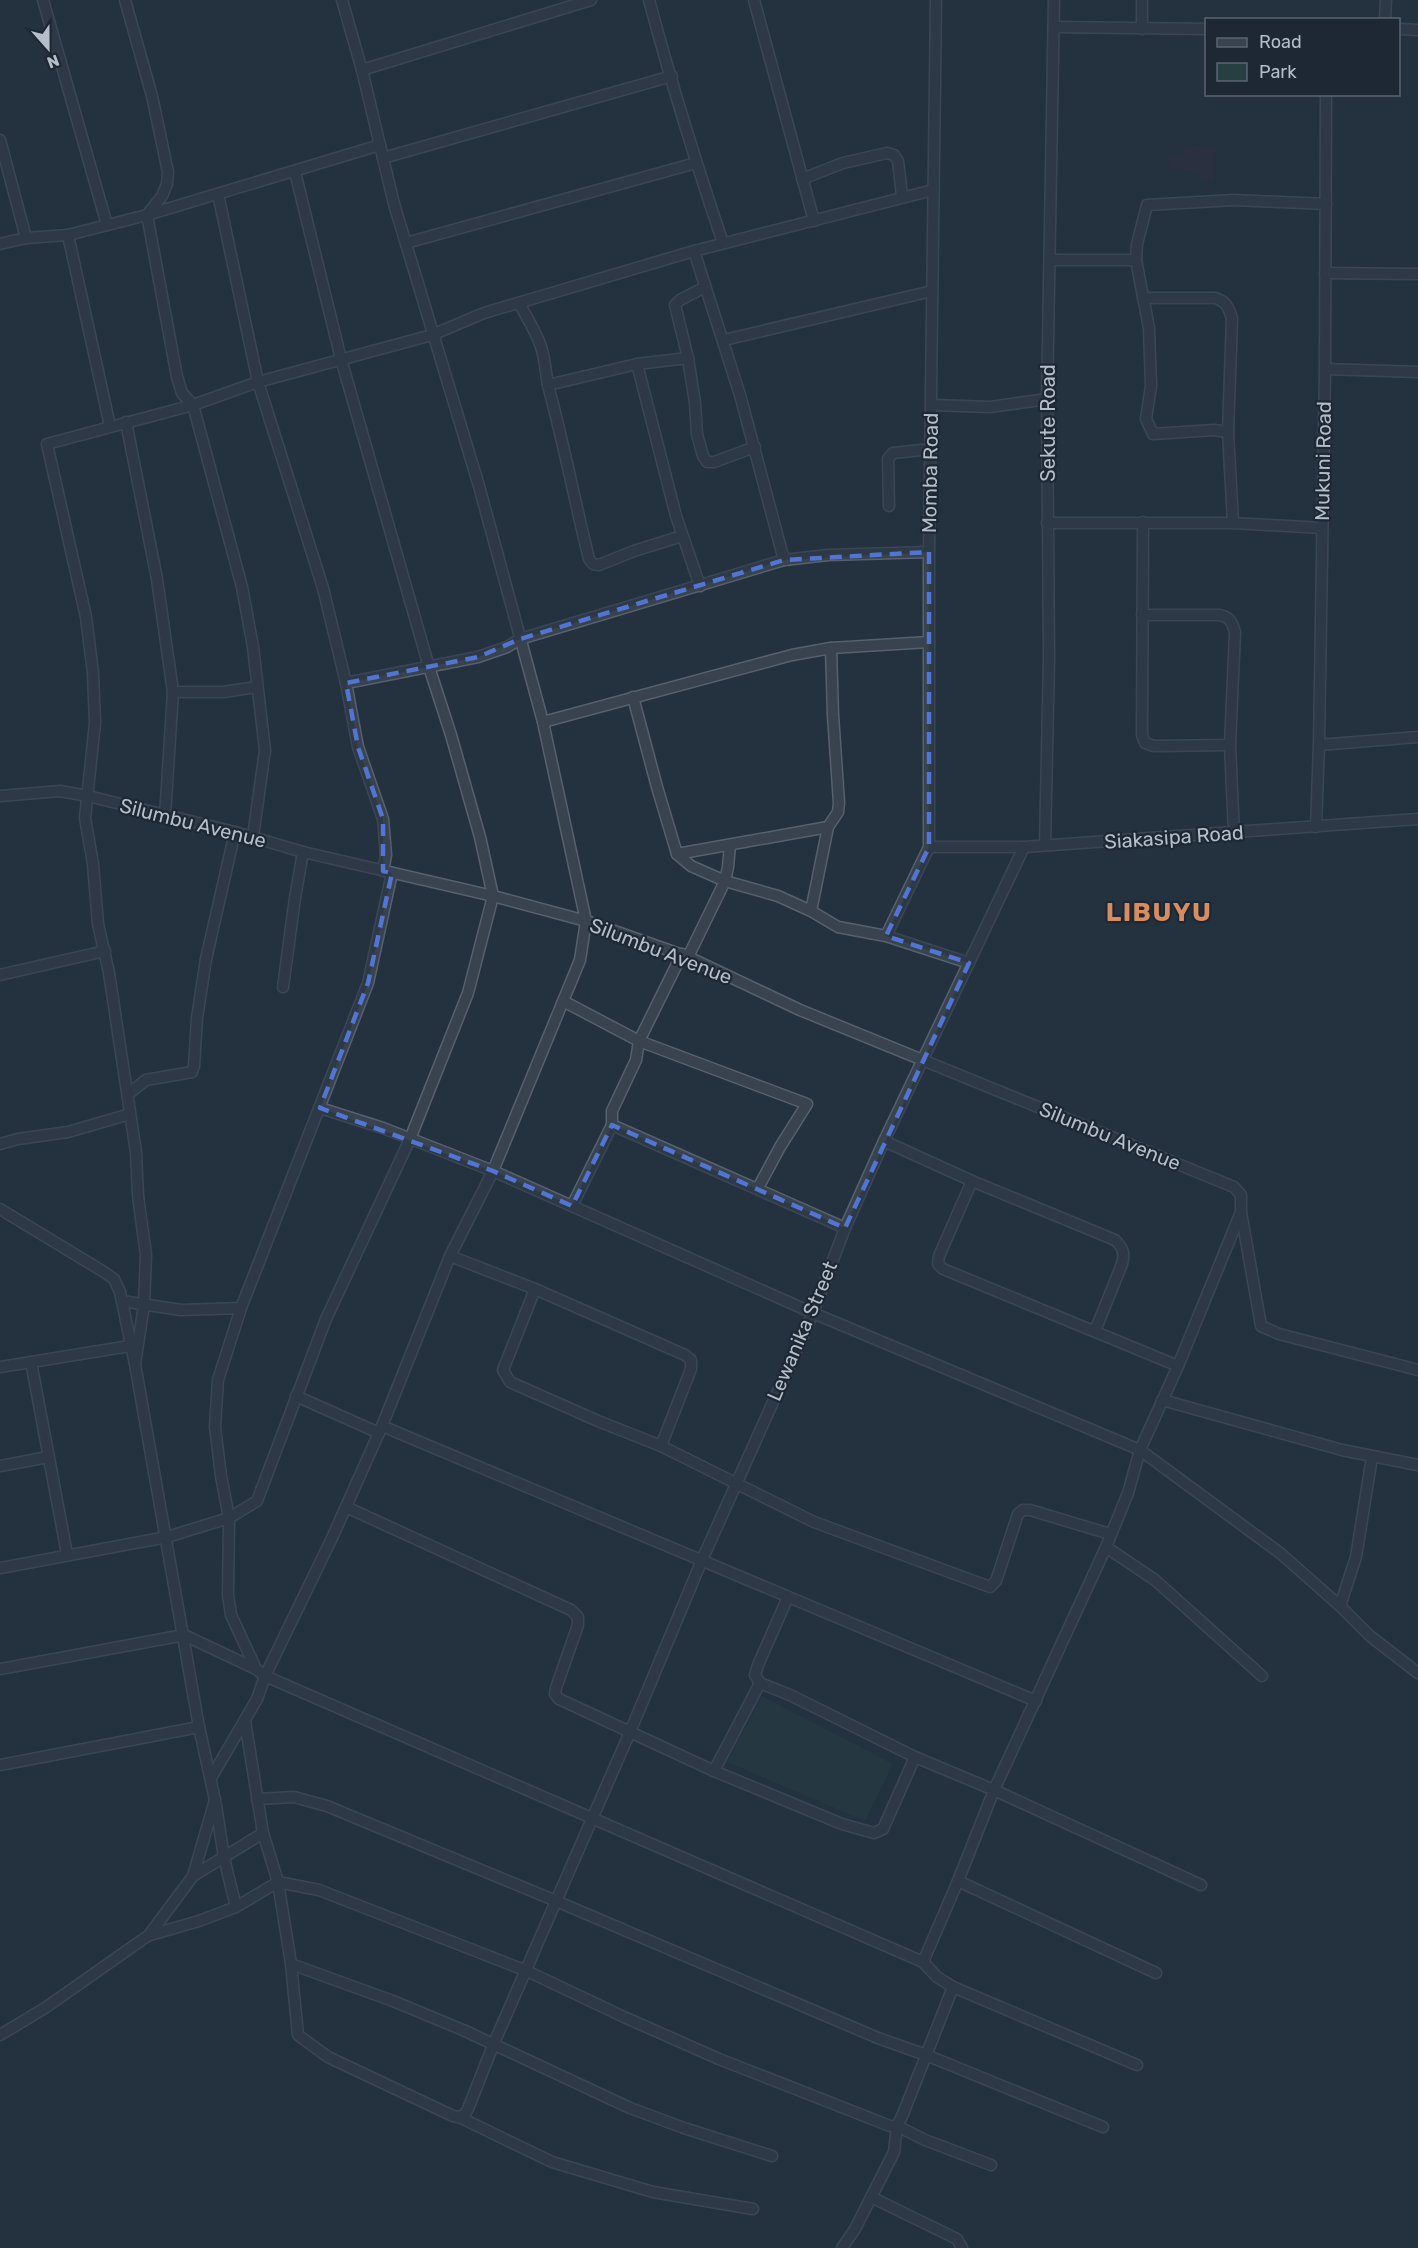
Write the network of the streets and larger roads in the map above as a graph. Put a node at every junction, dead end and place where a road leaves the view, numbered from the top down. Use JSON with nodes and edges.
{"nodes":[{"id":1,"x":43,"y":0,"type":"edge"},
{"id":2,"x":125,"y":0,"type":"edge"},
{"id":3,"x":342,"y":0,"type":"edge"},
{"id":4,"x":591,"y":0,"type":"edge"},
{"id":5,"x":649,"y":0,"type":"edge"},
{"id":6,"x":754,"y":0,"type":"edge"},
{"id":7,"x":936,"y":0,"type":"edge"},
{"id":8,"x":1054,"y":0,"type":"edge"},
{"id":9,"x":1143,"y":0,"type":"edge"},
{"id":10,"x":1386,"y":0,"type":"edge"},
{"id":11,"x":1385,"y":18,"type":"edge"},
{"id":12,"x":1054,"y":27,"type":"junction"},
{"id":13,"x":1142,"y":29,"type":"junction"},
{"id":14,"x":1400,"y":29,"type":"edge"},
{"id":15,"x":1205,"y":30,"type":"edge"},
{"id":16,"x":1418,"y":30,"type":"edge"},
{"id":17,"x":362,"y":70,"type":"junction"},
{"id":18,"x":672,"y":76,"type":"junction"},
{"id":19,"x":1326,"y":96,"type":"edge"},
{"id":20,"x":0,"y":140,"type":"edge"},
{"id":21,"x":380,"y":145,"type":"junction"},
{"id":22,"x":383,"y":158,"type":"junction"},
{"id":23,"x":696,"y":163,"type":"junction"},
{"id":24,"x":295,"y":172,"type":"junction"},
{"id":25,"x":802,"y":179,"type":"junction"},
{"id":26,"x":933,"y":190,"type":"junction"},
{"id":27,"x":219,"y":194,"type":"junction"},
{"id":28,"x":902,"y":196,"type":"junction"},
{"id":29,"x":1326,"y":204,"type":"junction"},
{"id":30,"x":147,"y":215,"type":"junction"},
{"id":31,"x":813,"y":222,"type":"junction"},
{"id":32,"x":107,"y":225,"type":"junction"},
{"id":33,"x":68,"y":235,"type":"junction"},
{"id":34,"x":26,"y":238,"type":"junction"},
{"id":35,"x":0,"y":243,"type":"edge"},
{"id":36,"x":406,"y":243,"type":"junction"},
{"id":37,"x":723,"y":243,"type":"junction"},
{"id":38,"x":694,"y":251,"type":"junction"},
{"id":39,"x":1050,"y":260,"type":"junction"},
{"id":40,"x":1136,"y":260,"type":"junction"},
{"id":41,"x":1325,"y":273,"type":"junction"},
{"id":42,"x":1418,"y":274,"type":"edge"},
{"id":43,"x":705,"y":287,"type":"junction"},
{"id":44,"x":932,"y":291,"type":"junction"},
{"id":45,"x":1143,"y":298,"type":"junction"},
{"id":46,"x":519,"y":303,"type":"junction"},
{"id":47,"x":432,"y":335,"type":"junction"},
{"id":48,"x":724,"y":340,"type":"junction"},
{"id":49,"x":341,"y":358,"type":"junction"},
{"id":50,"x":688,"y":358,"type":"junction"},
{"id":51,"x":637,"y":364,"type":"junction"},
{"id":52,"x":1325,"y":369,"type":"junction"},
{"id":53,"x":1418,"y":372,"type":"edge"},
{"id":54,"x":258,"y":382,"type":"junction"},
{"id":55,"x":548,"y":385,"type":"junction"},
{"id":56,"x":1047,"y":399,"type":"junction"},
{"id":57,"x":193,"y":405,"type":"junction"},
{"id":58,"x":931,"y":405,"type":"junction"},
{"id":59,"x":126,"y":422,"type":"junction"},
{"id":60,"x":110,"y":426,"type":"junction"},
{"id":61,"x":1228,"y":432,"type":"junction"},
{"id":62,"x":755,"y":447,"type":"junction"},
{"id":63,"x":931,"y":449,"type":"junction"},
{"id":64,"x":889,"y":506,"type":"dead end"},
{"id":65,"x":1143,"y":522,"type":"junction"},
{"id":66,"x":1047,"y":523,"type":"junction"},
{"id":67,"x":1233,"y":523,"type":"junction"},
{"id":68,"x":1322,"y":528,"type":"junction"},
{"id":69,"x":682,"y":536,"type":"junction"},
{"id":70,"x":929,"y":552,"type":"junction"},
{"id":71,"x":784,"y":560,"type":"junction"},
{"id":72,"x":700,"y":586,"type":"junction"},
{"id":73,"x":1142,"y":615,"type":"junction"},
{"id":74,"x":520,"y":639,"type":"junction"},
{"id":75,"x":929,"y":642,"type":"junction"},
{"id":76,"x":831,"y":648,"type":"junction"},
{"id":77,"x":429,"y":667,"type":"junction"},
{"id":78,"x":346,"y":683,"type":"junction"},
{"id":79,"x":257,"y":687,"type":"junction"},
{"id":80,"x":173,"y":692,"type":"junction"},
{"id":81,"x":633,"y":697,"type":"junction"},
{"id":82,"x":543,"y":722,"type":"junction"},
{"id":83,"x":1418,"y":738,"type":"edge"},
{"id":84,"x":1230,"y":745,"type":"junction"},
{"id":85,"x":1319,"y":745,"type":"junction"},
{"id":86,"x":0,"y":796,"type":"edge"},
{"id":87,"x":88,"y":796,"type":"junction"},
{"id":88,"x":165,"y":816,"type":"junction"},
{"id":89,"x":1418,"y":819,"type":"edge"},
{"id":90,"x":828,"y":827,"type":"junction"},
{"id":91,"x":1316,"y":827,"type":"junction"},
{"id":92,"x":235,"y":832,"type":"junction"},
{"id":93,"x":1234,"y":833,"type":"junction"},
{"id":94,"x":253,"y":837,"type":"junction"},
{"id":95,"x":730,"y":845,"type":"junction"},
{"id":96,"x":1045,"y":845,"type":"junction"},
{"id":97,"x":929,"y":847,"type":"junction"},
{"id":98,"x":1024,"y":847,"type":"junction"},
{"id":99,"x":303,"y":852,"type":"junction"},
{"id":100,"x":677,"y":854,"type":"junction"},
{"id":101,"x":388,"y":872,"type":"junction"},
{"id":102,"x":725,"y":881,"type":"junction"},
{"id":103,"x":493,"y":896,"type":"junction"},
{"id":104,"x":811,"y":911,"type":"junction"},
{"id":105,"x":586,"y":921,"type":"junction"},
{"id":106,"x":886,"y":936,"type":"junction"},
{"id":107,"x":105,"y":951,"type":"junction"},
{"id":108,"x":685,"y":956,"type":"junction"},
{"id":109,"x":969,"y":963,"type":"junction"},
{"id":110,"x":0,"y":975,"type":"edge"},
{"id":111,"x":283,"y":987,"type":"dead end"},
{"id":112,"x":563,"y":1001,"type":"junction"},
{"id":113,"x":639,"y":1041,"type":"junction"},
{"id":114,"x":923,"y":1060,"type":"junction"},
{"id":115,"x":128,"y":1094,"type":"junction"},
{"id":116,"x":320,"y":1108,"type":"junction"},
{"id":117,"x":130,"y":1114,"type":"junction"},
{"id":118,"x":612,"y":1125,"type":"junction"},
{"id":119,"x":410,"y":1139,"type":"junction"},
{"id":120,"x":884,"y":1141,"type":"junction"},
{"id":121,"x":0,"y":1144,"type":"edge"},
{"id":122,"x":493,"y":1171,"type":"junction"},
{"id":123,"x":972,"y":1181,"type":"junction"},
{"id":124,"x":758,"y":1188,"type":"junction"},
{"id":125,"x":572,"y":1206,"type":"junction"},
{"id":126,"x":0,"y":1210,"type":"edge"},
{"id":127,"x":1241,"y":1212,"type":"junction"},
{"id":128,"x":845,"y":1228,"type":"junction"},
{"id":129,"x":450,"y":1256,"type":"junction"},
{"id":130,"x":535,"y":1289,"type":"junction"},
{"id":131,"x":122,"y":1301,"type":"junction"},
{"id":132,"x":144,"y":1305,"type":"junction"},
{"id":133,"x":241,"y":1308,"type":"junction"},
{"id":134,"x":813,"y":1313,"type":"junction"},
{"id":135,"x":1095,"y":1330,"type":"junction"},
{"id":136,"x":134,"y":1345,"type":"junction"},
{"id":137,"x":31,"y":1362,"type":"junction"},
{"id":138,"x":1178,"y":1366,"type":"junction"},
{"id":139,"x":0,"y":1367,"type":"edge"},
{"id":140,"x":1418,"y":1370,"type":"edge"},
{"id":141,"x":296,"y":1396,"type":"junction"},
{"id":142,"x":1162,"y":1400,"type":"junction"},
{"id":143,"x":381,"y":1429,"type":"junction"},
{"id":144,"x":661,"y":1446,"type":"junction"},
{"id":145,"x":1140,"y":1450,"type":"junction"},
{"id":146,"x":1372,"y":1456,"type":"junction"},
{"id":147,"x":48,"y":1457,"type":"junction"},
{"id":148,"x":1418,"y":1465,"type":"edge"},
{"id":149,"x":0,"y":1466,"type":"edge"},
{"id":150,"x":736,"y":1482,"type":"junction"},
{"id":151,"x":346,"y":1507,"type":"junction"},
{"id":152,"x":229,"y":1518,"type":"junction"},
{"id":153,"x":1110,"y":1534,"type":"junction"},
{"id":154,"x":167,"y":1537,"type":"junction"},
{"id":155,"x":1106,"y":1547,"type":"junction"},
{"id":156,"x":67,"y":1554,"type":"junction"},
{"id":157,"x":702,"y":1560,"type":"junction"},
{"id":158,"x":0,"y":1568,"type":"edge"},
{"id":159,"x":788,"y":1597,"type":"junction"},
{"id":160,"x":1340,"y":1606,"type":"junction"},
{"id":161,"x":184,"y":1635,"type":"junction"},
{"id":162,"x":0,"y":1669,"type":"edge"},
{"id":163,"x":260,"y":1672,"type":"junction"},
{"id":164,"x":1418,"y":1673,"type":"edge"},
{"id":165,"x":1262,"y":1676,"type":"dead end"},
{"id":166,"x":760,"y":1683,"type":"junction"},
{"id":167,"x":1036,"y":1701,"type":"junction"},
{"id":168,"x":244,"y":1721,"type":"junction"},
{"id":169,"x":199,"y":1727,"type":"junction"},
{"id":170,"x":630,"y":1732,"type":"junction"},
{"id":171,"x":915,"y":1757,"type":"junction"},
{"id":172,"x":0,"y":1765,"type":"edge"},
{"id":173,"x":714,"y":1770,"type":"junction"},
{"id":174,"x":211,"y":1778,"type":"junction"},
{"id":175,"x":994,"y":1790,"type":"junction"},
{"id":176,"x":257,"y":1799,"type":"junction"},
{"id":177,"x":215,"y":1800,"type":"junction"},
{"id":178,"x":591,"y":1819,"type":"junction"},
{"id":179,"x":263,"y":1833,"type":"junction"},
{"id":180,"x":224,"y":1858,"type":"junction"},
{"id":181,"x":193,"y":1876,"type":"junction"},
{"id":182,"x":958,"y":1881,"type":"junction"},
{"id":183,"x":278,"y":1882,"type":"junction"},
{"id":184,"x":1201,"y":1886,"type":"dead end"},
{"id":185,"x":556,"y":1901,"type":"junction"},
{"id":186,"x":236,"y":1907,"type":"junction"},
{"id":187,"x":149,"y":1935,"type":"junction"},
{"id":188,"x":923,"y":1962,"type":"junction"},
{"id":189,"x":291,"y":1964,"type":"junction"},
{"id":190,"x":527,"y":1971,"type":"junction"},
{"id":191,"x":1156,"y":1973,"type":"dead end"},
{"id":192,"x":952,"y":1987,"type":"junction"},
{"id":193,"x":0,"y":2035,"type":"edge"},
{"id":194,"x":494,"y":2043,"type":"junction"},
{"id":195,"x":926,"y":2055,"type":"junction"},
{"id":196,"x":1137,"y":2065,"type":"dead end"},
{"id":197,"x":459,"y":2117,"type":"junction"},
{"id":198,"x":897,"y":2126,"type":"junction"},
{"id":199,"x":1103,"y":2127,"type":"dead end"},
{"id":200,"x":772,"y":2156,"type":"dead end"},
{"id":201,"x":991,"y":2165,"type":"dead end"},
{"id":202,"x":871,"y":2197,"type":"junction"},
{"id":203,"x":753,"y":2209,"type":"dead end"},
{"id":204,"x":842,"y":2248,"type":"edge"},
{"id":205,"x":962,"y":2248,"type":"edge"}],
"edges":[{"from":1,"to":32,"type":"street"},
{"from":2,"to":30,"type":"street"},
{"from":3,"to":17,"type":"street"},
{"from":4,"to":17,"type":"street"},
{"from":5,"to":18,"type":"street"},
{"from":6,"to":25,"type":"street"},
{"from":7,"to":26,"type":"street","name":"Momba Road"},
{"from":8,"to":12,"type":"street","name":"Sekute Road"},
{"from":9,"to":13,"type":"street"},
{"from":10,"to":11,"type":"street"},
{"from":12,"to":13,"type":"street"},
{"from":12,"to":39,"type":"street","name":"Sekute Road"},
{"from":13,"to":15,"type":"street"},
{"from":14,"to":16,"type":"street"},
{"from":17,"to":21,"type":"street"},
{"from":18,"to":22,"type":"street"},
{"from":18,"to":23,"type":"street"},
{"from":19,"to":29,"type":"street","name":"Mukuni Road"},
{"from":20,"to":34,"type":"street"},
{"from":21,"to":22,"type":"street"},
{"from":21,"to":24,"type":"street"},
{"from":22,"to":36,"type":"street"},
{"from":23,"to":36,"type":"street"},
{"from":23,"to":37,"type":"street"},
{"from":24,"to":27,"type":"street"},
{"from":24,"to":49,"type":"street"},
{"from":25,"to":28,"type":"street"},
{"from":25,"to":31,"type":"street"},
{"from":26,"to":28,"type":"street"},
{"from":26,"to":44,"type":"street","name":"Momba Road"},
{"from":27,"to":30,"type":"street"},
{"from":27,"to":54,"type":"street"},
{"from":28,"to":31,"type":"street"},
{"from":29,"to":40,"type":"street"},
{"from":29,"to":41,"type":"street","name":"Mukuni Road"},
{"from":30,"to":32,"type":"street"},
{"from":30,"to":57,"type":"street"},
{"from":31,"to":37,"type":"street"},
{"from":32,"to":33,"type":"street"},
{"from":33,"to":34,"type":"street"},
{"from":33,"to":60,"type":"street"},
{"from":34,"to":35,"type":"street"},
{"from":36,"to":47,"type":"street"},
{"from":37,"to":38,"type":"street"},
{"from":38,"to":43,"type":"street"},
{"from":38,"to":46,"type":"street"},
{"from":39,"to":40,"type":"street"},
{"from":39,"to":56,"type":"street","name":"Sekute Road"},
{"from":40,"to":45,"type":"street"},
{"from":41,"to":42,"type":"street"},
{"from":41,"to":52,"type":"street","name":"Mukuni Road"},
{"from":43,"to":48,"type":"street"},
{"from":43,"to":50,"type":"street"},
{"from":44,"to":48,"type":"street"},
{"from":44,"to":58,"type":"street","name":"Momba Road"},
{"from":45,"to":61,"type":"street"},
{"from":45,"to":61,"type":"street"},
{"from":46,"to":47,"type":"street"},
{"from":46,"to":55,"type":"street"},
{"from":47,"to":49,"type":"street"},
{"from":47,"to":74,"type":"street"},
{"from":48,"to":62,"type":"street"},
{"from":49,"to":54,"type":"street"},
{"from":49,"to":77,"type":"street"},
{"from":50,"to":51,"type":"street"},
{"from":50,"to":62,"type":"street"},
{"from":51,"to":55,"type":"street"},
{"from":51,"to":69,"type":"street"},
{"from":52,"to":53,"type":"street"},
{"from":52,"to":68,"type":"street","name":"Mukuni Road"},
{"from":54,"to":57,"type":"street"},
{"from":54,"to":78,"type":"street"},
{"from":55,"to":69,"type":"street"},
{"from":56,"to":58,"type":"street"},
{"from":56,"to":66,"type":"street","name":"Sekute Road"},
{"from":57,"to":59,"type":"street"},
{"from":57,"to":79,"type":"street"},
{"from":58,"to":63,"type":"street","name":"Momba Road"},
{"from":59,"to":60,"type":"street"},
{"from":59,"to":80,"type":"street"},
{"from":60,"to":87,"type":"street"},
{"from":61,"to":67,"type":"street"},
{"from":62,"to":71,"type":"street"},
{"from":63,"to":64,"type":"street"},
{"from":63,"to":70,"type":"street","name":"Momba Road"},
{"from":65,"to":66,"type":"street"},
{"from":65,"to":67,"type":"street"},
{"from":65,"to":73,"type":"street"},
{"from":66,"to":96,"type":"street","name":"Sekute Road"},
{"from":67,"to":68,"type":"street"},
{"from":68,"to":85,"type":"street","name":"Mukuni Road"},
{"from":69,"to":72,"type":"street"},
{"from":70,"to":71,"type":"street"},
{"from":70,"to":75,"type":"street","name":"Momba Road"},
{"from":71,"to":72,"type":"street"},
{"from":72,"to":74,"type":"street"},
{"from":73,"to":84,"type":"street"},
{"from":73,"to":84,"type":"street"},
{"from":74,"to":77,"type":"street"},
{"from":74,"to":82,"type":"street"},
{"from":75,"to":76,"type":"street"},
{"from":75,"to":97,"type":"street","name":"Momba Road"},
{"from":76,"to":81,"type":"street"},
{"from":76,"to":90,"type":"street"},
{"from":77,"to":78,"type":"street"},
{"from":77,"to":103,"type":"street"},
{"from":78,"to":101,"type":"street"},
{"from":79,"to":80,"type":"street"},
{"from":79,"to":94,"type":"street"},
{"from":80,"to":88,"type":"street"},
{"from":81,"to":82,"type":"street"},
{"from":81,"to":100,"type":"street"},
{"from":82,"to":105,"type":"street"},
{"from":83,"to":85,"type":"street"},
{"from":84,"to":93,"type":"street"},
{"from":85,"to":91,"type":"street","name":"Mukuni Road"},
{"from":86,"to":87,"type":"street","name":"Silumbu Avenue"},
{"from":87,"to":88,"type":"street","name":"Silumbu Avenue"},
{"from":87,"to":107,"type":"street"},
{"from":88,"to":92,"type":"street","name":"Silumbu Avenue"},
{"from":89,"to":91,"type":"street","name":"Siakasipa Road"},
{"from":90,"to":95,"type":"street"},
{"from":90,"to":104,"type":"street"},
{"from":91,"to":93,"type":"street","name":"Siakasipa Road"},
{"from":92,"to":94,"type":"street","name":"Silumbu Avenue"},
{"from":92,"to":115,"type":"street"},
{"from":93,"to":96,"type":"street","name":"Siakasipa Road"},
{"from":94,"to":99,"type":"street","name":"Silumbu Avenue"},
{"from":95,"to":100,"type":"street"},
{"from":95,"to":102,"type":"street"},
{"from":96,"to":98,"type":"street","name":"Siakasipa Road"},
{"from":97,"to":98,"type":"street","name":"Siakasipa Road"},
{"from":97,"to":106,"type":"street","name":"Momba Road"},
{"from":98,"to":109,"type":"street","name":"Lewanika Street"},
{"from":99,"to":101,"type":"street","name":"Silumbu Avenue"},
{"from":99,"to":111,"type":"street"},
{"from":100,"to":102,"type":"street"},
{"from":101,"to":103,"type":"street","name":"Silumbu Avenue"},
{"from":101,"to":116,"type":"street"},
{"from":102,"to":104,"type":"street"},
{"from":102,"to":108,"type":"street"},
{"from":103,"to":105,"type":"street","name":"Silumbu Avenue"},
{"from":103,"to":119,"type":"street"},
{"from":104,"to":106,"type":"street"},
{"from":105,"to":108,"type":"street","name":"Silumbu Avenue"},
{"from":105,"to":112,"type":"street"},
{"from":106,"to":109,"type":"street"},
{"from":107,"to":110,"type":"street"},
{"from":107,"to":115,"type":"street"},
{"from":108,"to":113,"type":"street"},
{"from":108,"to":114,"type":"street","name":"Silumbu Avenue"},
{"from":109,"to":114,"type":"street","name":"Lewanika Street"},
{"from":112,"to":113,"type":"street"},
{"from":112,"to":122,"type":"street"},
{"from":113,"to":118,"type":"street"},
{"from":113,"to":124,"type":"street"},
{"from":114,"to":120,"type":"street","name":"Lewanika Street"},
{"from":114,"to":127,"type":"street","name":"Silumbu Avenue"},
{"from":115,"to":117,"type":"street"},
{"from":116,"to":119,"type":"street"},
{"from":116,"to":133,"type":"street"},
{"from":117,"to":121,"type":"street"},
{"from":117,"to":132,"type":"street"},
{"from":118,"to":124,"type":"street"},
{"from":118,"to":125,"type":"street"},
{"from":119,"to":122,"type":"street"},
{"from":119,"to":141,"type":"street"},
{"from":120,"to":123,"type":"street"},
{"from":120,"to":128,"type":"street","name":"Lewanika Street"},
{"from":122,"to":125,"type":"street"},
{"from":122,"to":129,"type":"street"},
{"from":123,"to":135,"type":"street"},
{"from":123,"to":135,"type":"street"},
{"from":124,"to":128,"type":"street"},
{"from":125,"to":134,"type":"street"},
{"from":126,"to":131,"type":"street"},
{"from":127,"to":138,"type":"street"},
{"from":127,"to":140,"type":"street"},
{"from":128,"to":134,"type":"street","name":"Lewanika Street"},
{"from":129,"to":130,"type":"street"},
{"from":129,"to":143,"type":"street"},
{"from":130,"to":144,"type":"street"},
{"from":130,"to":144,"type":"street"},
{"from":131,"to":132,"type":"street"},
{"from":131,"to":136,"type":"street"},
{"from":132,"to":133,"type":"street"},
{"from":132,"to":136,"type":"street"},
{"from":133,"to":152,"type":"street"},
{"from":134,"to":145,"type":"street"},
{"from":134,"to":150,"type":"street","name":"Lewanika Street"},
{"from":135,"to":138,"type":"street"},
{"from":136,"to":137,"type":"street"},
{"from":136,"to":154,"type":"street"},
{"from":137,"to":139,"type":"street"},
{"from":137,"to":147,"type":"street"},
{"from":138,"to":142,"type":"street"},
{"from":141,"to":143,"type":"street"},
{"from":141,"to":152,"type":"street"},
{"from":142,"to":145,"type":"street"},
{"from":142,"to":146,"type":"street"},
{"from":143,"to":151,"type":"street"},
{"from":143,"to":157,"type":"street"},
{"from":144,"to":150,"type":"street"},
{"from":145,"to":153,"type":"street"},
{"from":145,"to":160,"type":"street"},
{"from":146,"to":148,"type":"street"},
{"from":146,"to":160,"type":"street"},
{"from":147,"to":149,"type":"street"},
{"from":147,"to":156,"type":"street"},
{"from":150,"to":153,"type":"street"},
{"from":150,"to":157,"type":"street","name":"Lewanika Street"},
{"from":151,"to":163,"type":"street"},
{"from":151,"to":170,"type":"street"},
{"from":152,"to":154,"type":"street"},
{"from":152,"to":163,"type":"street"},
{"from":153,"to":155,"type":"street"},
{"from":154,"to":156,"type":"street"},
{"from":154,"to":161,"type":"street"},
{"from":155,"to":165,"type":"street"},
{"from":155,"to":167,"type":"street"},
{"from":156,"to":158,"type":"street"},
{"from":157,"to":159,"type":"street"},
{"from":157,"to":170,"type":"street","name":"Lewanika Street"},
{"from":159,"to":166,"type":"street"},
{"from":159,"to":167,"type":"street"},
{"from":160,"to":164,"type":"street"},
{"from":161,"to":162,"type":"street"},
{"from":161,"to":163,"type":"street"},
{"from":161,"to":169,"type":"street"},
{"from":163,"to":168,"type":"street"},
{"from":163,"to":178,"type":"street"},
{"from":166,"to":171,"type":"street"},
{"from":166,"to":173,"type":"street"},
{"from":167,"to":175,"type":"street"},
{"from":168,"to":174,"type":"street"},
{"from":168,"to":176,"type":"street"},
{"from":169,"to":172,"type":"street"},
{"from":169,"to":174,"type":"street"},
{"from":170,"to":173,"type":"street"},
{"from":170,"to":178,"type":"street","name":"Lewanika Street"},
{"from":171,"to":173,"type":"street"},
{"from":171,"to":175,"type":"street"},
{"from":174,"to":177,"type":"street"},
{"from":175,"to":182,"type":"street"},
{"from":175,"to":184,"type":"street"},
{"from":176,"to":179,"type":"street"},
{"from":176,"to":185,"type":"street"},
{"from":177,"to":180,"type":"street"},
{"from":177,"to":181,"type":"street"},
{"from":178,"to":185,"type":"street","name":"Lewanika Street"},
{"from":178,"to":188,"type":"street"},
{"from":179,"to":180,"type":"street"},
{"from":179,"to":183,"type":"street"},
{"from":180,"to":181,"type":"street"},
{"from":180,"to":186,"type":"street"},
{"from":181,"to":187,"type":"street"},
{"from":182,"to":188,"type":"street"},
{"from":182,"to":191,"type":"street"},
{"from":183,"to":186,"type":"street"},
{"from":183,"to":189,"type":"street"},
{"from":183,"to":190,"type":"street"},
{"from":185,"to":190,"type":"street","name":"Lewanika Street"},
{"from":185,"to":195,"type":"street"},
{"from":186,"to":187,"type":"street"},
{"from":187,"to":193,"type":"street"},
{"from":188,"to":192,"type":"street"},
{"from":189,"to":194,"type":"street"},
{"from":189,"to":197,"type":"street"},
{"from":190,"to":194,"type":"street","name":"Lewanika Street"},
{"from":190,"to":198,"type":"street"},
{"from":192,"to":195,"type":"street"},
{"from":192,"to":196,"type":"street"},
{"from":194,"to":197,"type":"street","name":"Lewanika Street"},
{"from":194,"to":200,"type":"street"},
{"from":195,"to":198,"type":"street"},
{"from":195,"to":199,"type":"street"},
{"from":197,"to":203,"type":"street"},
{"from":198,"to":201,"type":"street"},
{"from":198,"to":202,"type":"street"},
{"from":202,"to":204,"type":"street"},
{"from":202,"to":205,"type":"street"}]}
